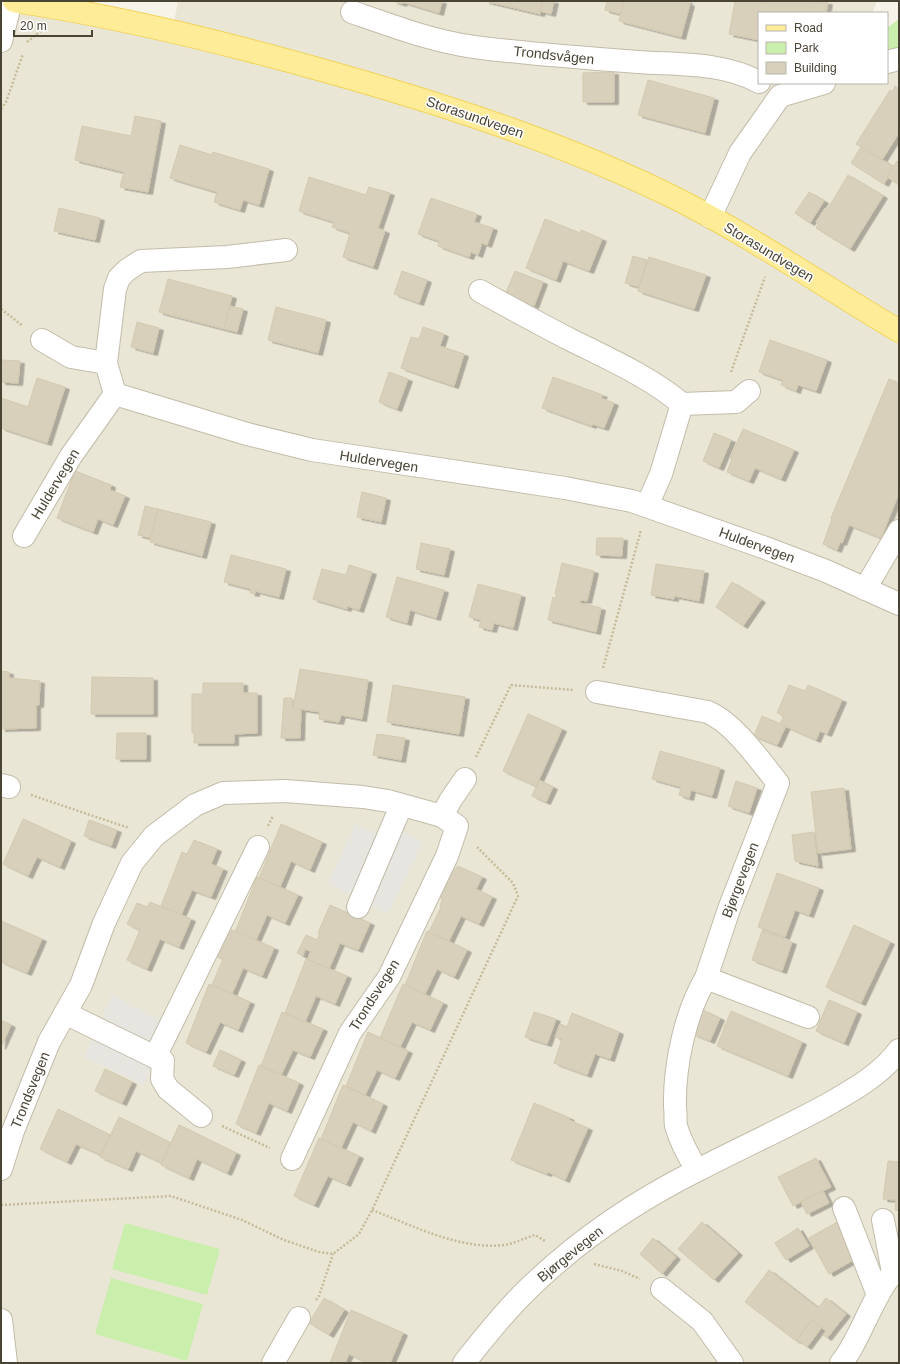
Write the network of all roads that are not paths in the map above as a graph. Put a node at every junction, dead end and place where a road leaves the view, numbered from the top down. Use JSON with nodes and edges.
{"nodes":[{"id":1,"x":13,"y":1,"type":"edge"},
{"id":2,"x":352,"y":12,"type":"dead end"},
{"id":3,"x":1,"y":41,"type":"edge"},
{"id":4,"x":899,"y":59,"type":"edge"},
{"id":5,"x":888,"y":62,"type":"edge"},
{"id":6,"x":758,"y":82,"type":"edge"},
{"id":7,"x":761,"y":84,"type":"edge"},
{"id":8,"x":821,"y":84,"type":"edge"},
{"id":9,"x":780,"y":96,"type":"junction"},
{"id":10,"x":710,"y":217,"type":"junction"},
{"id":11,"x":286,"y":250,"type":"dead end"},
{"id":12,"x":480,"y":291,"type":"dead end"},
{"id":13,"x":899,"y":331,"type":"edge"},
{"id":14,"x":42,"y":340,"type":"dead end"},
{"id":15,"x":106,"y":362,"type":"junction"},
{"id":16,"x":749,"y":391,"type":"dead end"},
{"id":17,"x":115,"y":394,"type":"junction"},
{"id":18,"x":682,"y":404,"type":"junction"},
{"id":19,"x":648,"y":506,"type":"junction"},
{"id":20,"x":899,"y":531,"type":"edge"},
{"id":21,"x":24,"y":536,"type":"dead end"},
{"id":22,"x":865,"y":589,"type":"junction"},
{"id":23,"x":899,"y":604,"type":"edge"},
{"id":24,"x":597,"y":692,"type":"road end"},
{"id":25,"x":465,"y":780,"type":"road end"},
{"id":26,"x":401,"y":806,"type":"junction"},
{"id":27,"x":442,"y":816,"type":"junction"},
{"id":28,"x":258,"y":846,"type":"road end"},
{"id":29,"x":358,"y":907,"type":"dead end"},
{"id":30,"x":706,"y":978,"type":"junction"},
{"id":31,"x":65,"y":1013,"type":"junction"},
{"id":32,"x":808,"y":1017,"type":"dead end"},
{"id":33,"x":899,"y":1050,"type":"edge"},
{"id":34,"x":155,"y":1057,"type":"junction"},
{"id":35,"x":201,"y":1116,"type":"road end"},
{"id":36,"x":292,"y":1159,"type":"road end"},
{"id":37,"x":1,"y":1169,"type":"edge"},
{"id":38,"x":697,"y":1170,"type":"junction"},
{"id":39,"x":844,"y":1208,"type":"dead end"},
{"id":40,"x":883,"y":1220,"type":"dead end"},
{"id":41,"x":896,"y":1271,"type":"edge"},
{"id":42,"x":662,"y":1290,"type":"road end"},
{"id":43,"x":878,"y":1295,"type":"junction"},
{"id":44,"x":299,"y":1318,"type":"road end"},
{"id":45,"x":1,"y":1320,"type":"edge"},
{"id":46,"x":6,"y":1363,"type":"edge"},
{"id":47,"x":273,"y":1363,"type":"edge"},
{"id":48,"x":464,"y":1363,"type":"edge"},
{"id":49,"x":732,"y":1363,"type":"edge"},
{"id":50,"x":841,"y":1363,"type":"edge"}],
"edges":[{"from":1,"to":3,"type":"street"},
{"from":1,"to":10,"type":"main road","name":"Storasundvegen"},
{"from":2,"to":6,"type":"street","name":"Trondsvågen"},
{"from":4,"to":5,"type":"street"},
{"from":7,"to":9,"type":"street","name":"Trondsvågen"},
{"from":8,"to":9,"type":"street"},
{"from":9,"to":10,"type":"street"},
{"from":10,"to":13,"type":"main road","name":"Storasundvegen"},
{"from":11,"to":15,"type":"street"},
{"from":12,"to":18,"type":"street"},
{"from":14,"to":15,"type":"street"},
{"from":15,"to":17,"type":"street"},
{"from":16,"to":18,"type":"street"},
{"from":17,"to":19,"type":"street","name":"Huldervegen"},
{"from":17,"to":21,"type":"street","name":"Huldervegen"},
{"from":18,"to":19,"type":"street"},
{"from":19,"to":22,"type":"street","name":"Huldervegen"},
{"from":20,"to":22,"type":"street"},
{"from":22,"to":23,"type":"street","name":"Huldervegen"},
{"from":24,"to":30,"type":"street","name":"Bjørgevegen"},
{"from":25,"to":27,"type":"street"},
{"from":26,"to":27,"type":"street","name":"Trondsvegen"},
{"from":26,"to":29,"type":"street"},
{"from":26,"to":31,"type":"street","name":"Trondsvegen"},
{"from":27,"to":36,"type":"street","name":"Trondsvegen"},
{"from":28,"to":34,"type":"street"},
{"from":30,"to":32,"type":"street"},
{"from":30,"to":38,"type":"street","name":"Bjørgevegen"},
{"from":31,"to":34,"type":"street"},
{"from":31,"to":37,"type":"street","name":"Trondsvegen"},
{"from":33,"to":38,"type":"street","name":"Bjørgevegen"},
{"from":34,"to":35,"type":"street"},
{"from":38,"to":48,"type":"street","name":"Bjørgevegen"},
{"from":39,"to":43,"type":"street"},
{"from":40,"to":41,"type":"street"},
{"from":41,"to":43,"type":"street"},
{"from":42,"to":49,"type":"street"},
{"from":43,"to":50,"type":"street"},
{"from":44,"to":47,"type":"street"},
{"from":45,"to":46,"type":"street"}]}
